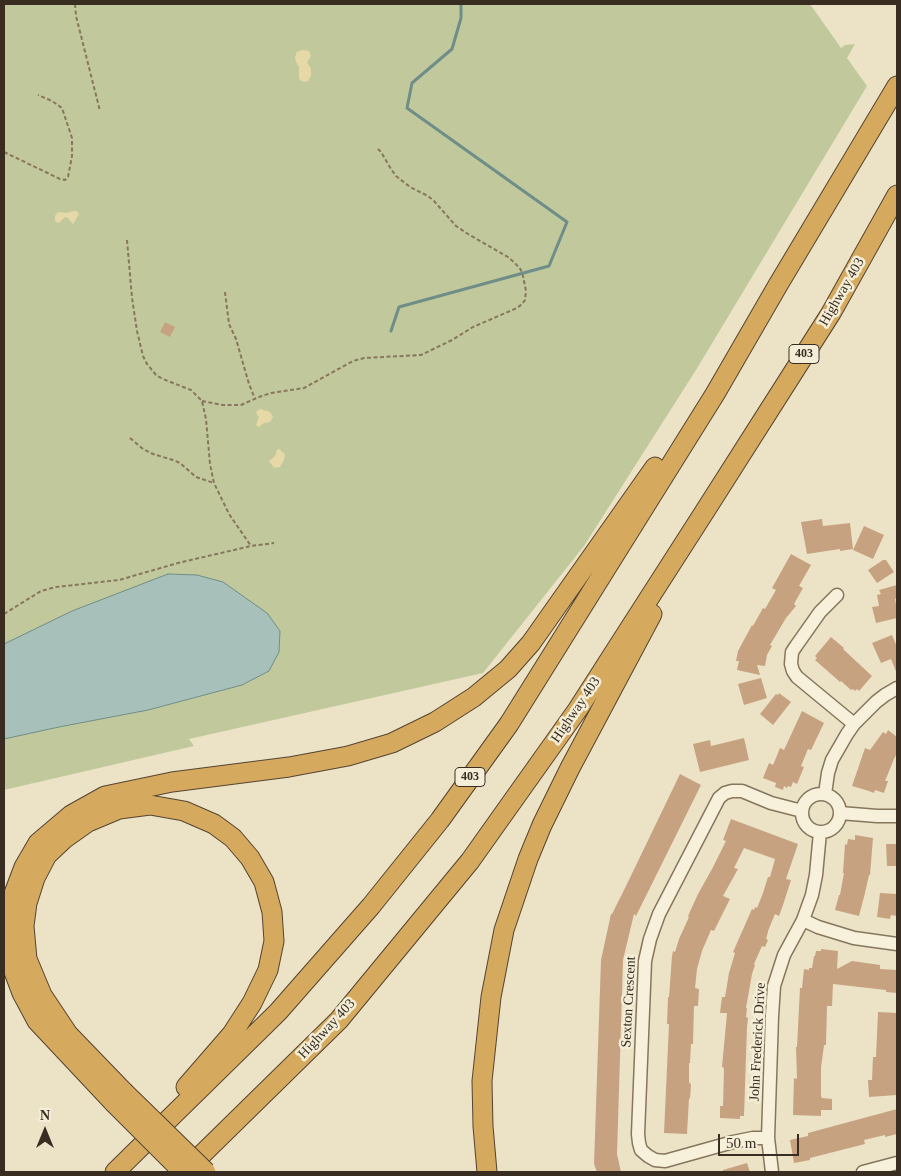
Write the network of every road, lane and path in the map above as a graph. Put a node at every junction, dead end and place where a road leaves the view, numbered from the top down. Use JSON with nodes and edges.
{"nodes":[{"id":1,"x":75,"y":4,"type":"edge"},
{"id":2,"x":897,"y":86,"type":"edge"},
{"id":3,"x":38,"y":95,"type":"dead end"},
{"id":4,"x":100,"y":111,"type":"dead end"},
{"id":5,"x":377,"y":148,"type":"dead end"},
{"id":6,"x":4,"y":152,"type":"edge"},
{"id":7,"x":897,"y":194,"type":"edge"},
{"id":8,"x":127,"y":240,"type":"dead end"},
{"id":9,"x":225,"y":292,"type":"dead end"},
{"id":10,"x":754,"y":327,"type":"junction"},
{"id":11,"x":255,"y":399,"type":"junction"},
{"id":12,"x":202,"y":401,"type":"junction"},
{"id":13,"x":130,"y":438,"type":"dead end"},
{"id":14,"x":214,"y":483,"type":"junction"},
{"id":15,"x":705,"y":510,"type":"junction"},
{"id":16,"x":274,"y":543,"type":"dead end"},
{"id":17,"x":251,"y":546,"type":"junction"},
{"id":18,"x":837,"y":595,"type":"dead end"},
{"id":19,"x":4,"y":614,"type":"edge"},
{"id":20,"x":897,"y":688,"type":"edge"},
{"id":21,"x":854,"y":724,"type":"junction"},
{"id":22,"x":825,"y":794,"type":"junction"},
{"id":23,"x":802,"y":812,"type":"junction"},
{"id":24,"x":840,"y":813,"type":"junction"},
{"id":25,"x":897,"y":816,"type":"edge"},
{"id":26,"x":820,"y":832,"type":"junction"},
{"id":27,"x":802,"y":920,"type":"junction"},
{"id":28,"x":897,"y":944,"type":"edge"},
{"id":29,"x":119,"y":1098,"type":"junction"},
{"id":30,"x":768,"y":1138,"type":"junction"},
{"id":31,"x":897,"y":1163,"type":"edge"},
{"id":32,"x":111,"y":1172,"type":"edge"},
{"id":33,"x":115,"y":1172,"type":"edge"},
{"id":34,"x":184,"y":1172,"type":"edge"},
{"id":35,"x":206,"y":1172,"type":"edge"},
{"id":36,"x":487,"y":1172,"type":"edge"},
{"id":37,"x":772,"y":1172,"type":"edge"},
{"id":38,"x":863,"y":1172,"type":"edge"}],
"edges":[{"from":1,"to":4,"type":"path"},
{"from":2,"to":10,"type":"highway","number":"403"},
{"from":3,"to":6,"type":"path"},
{"from":5,"to":11,"type":"path"},
{"from":7,"to":15,"type":"highway","name":"Highway 403","number":"403"},
{"from":8,"to":12,"type":"path"},
{"from":9,"to":11,"type":"path"},
{"from":10,"to":29,"type":"highway"},
{"from":10,"to":33,"type":"highway","number":"403"},
{"from":11,"to":12,"type":"path"},
{"from":12,"to":14,"type":"path"},
{"from":13,"to":14,"type":"path"},
{"from":14,"to":17,"type":"path"},
{"from":15,"to":34,"type":"highway","name":"Highway 403","number":"403"},
{"from":15,"to":36,"type":"highway"},
{"from":16,"to":17,"type":"path"},
{"from":17,"to":19,"type":"path"},
{"from":18,"to":21,"type":"street"},
{"from":20,"to":21,"type":"street"},
{"from":21,"to":22,"type":"street"},
{"from":22,"to":23,"type":"street"},
{"from":22,"to":24,"type":"street"},
{"from":23,"to":26,"type":"street"},
{"from":23,"to":30,"type":"street","name":"Sexton Crescent"},
{"from":24,"to":25,"type":"street"},
{"from":24,"to":26,"type":"street"},
{"from":26,"to":27,"type":"street","name":"John Frederick Drive"},
{"from":27,"to":28,"type":"street"},
{"from":27,"to":30,"type":"street","name":"John Frederick Drive"},
{"from":29,"to":32,"type":"highway"},
{"from":29,"to":34,"type":"highway","bridge":true},
{"from":29,"to":35,"type":"highway","bridge":true},
{"from":30,"to":37,"type":"street","name":"John Frederick Drive"},
{"from":31,"to":38,"type":"street"}]}
